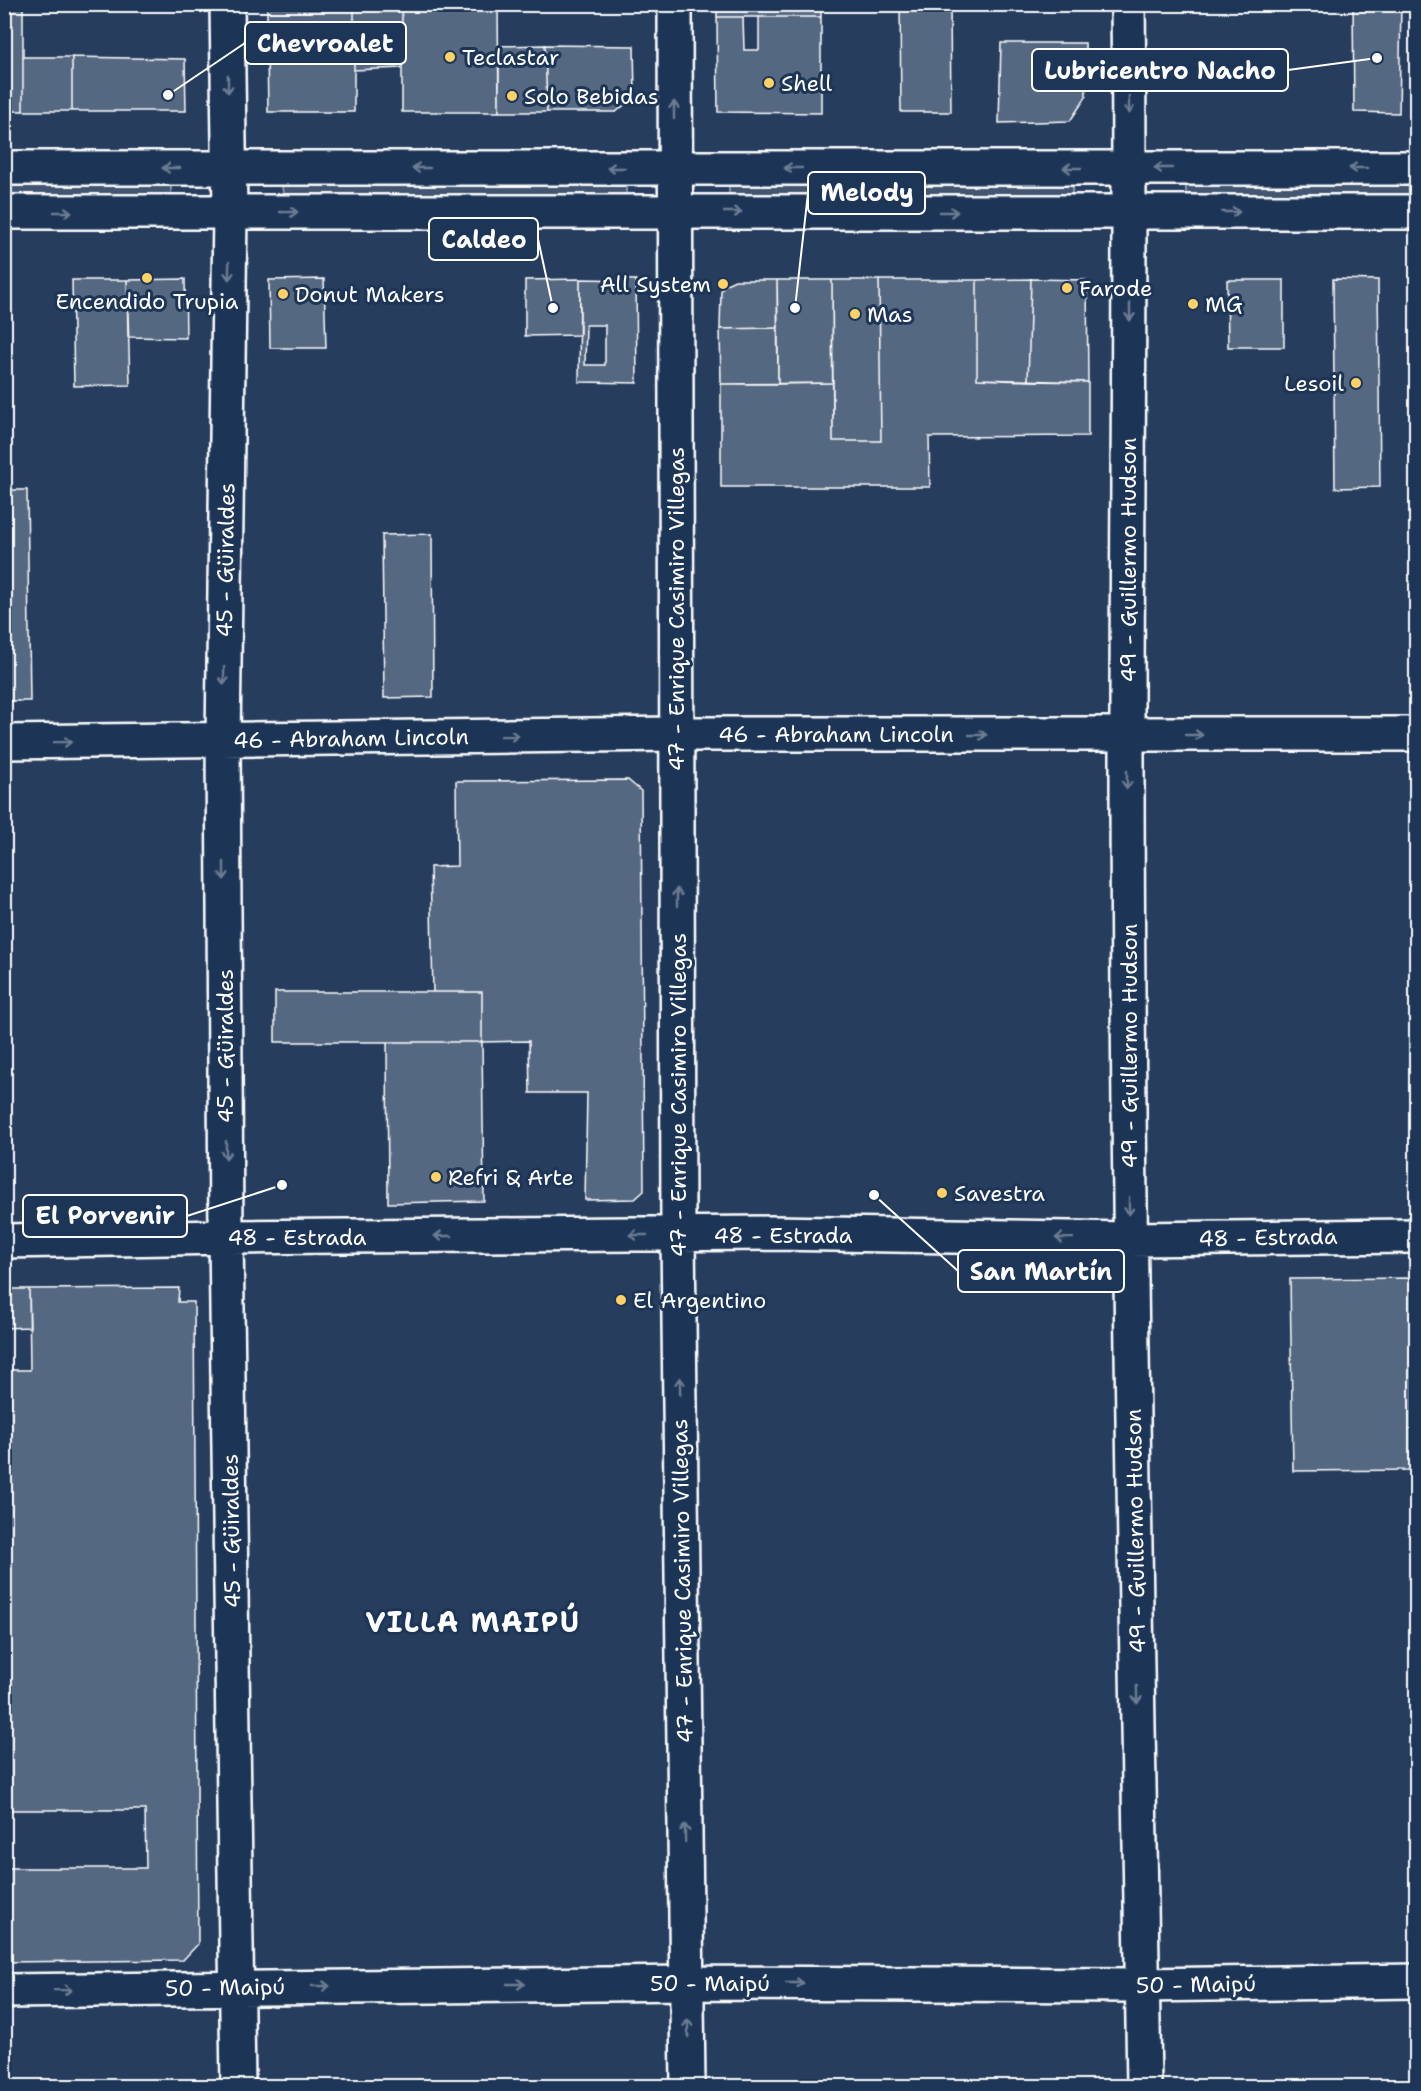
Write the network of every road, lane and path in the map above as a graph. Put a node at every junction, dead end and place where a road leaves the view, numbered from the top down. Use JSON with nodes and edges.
{"nodes":[{"id":1,"x":227,"y":4,"type":"edge"},
{"id":2,"x":675,"y":4,"type":"edge"},
{"id":3,"x":1128,"y":4,"type":"edge"},
{"id":4,"x":4,"y":168,"type":"edge"},
{"id":5,"x":229,"y":168,"type":"junction"},
{"id":6,"x":674,"y":168,"type":"junction"},
{"id":7,"x":1130,"y":168,"type":"junction"},
{"id":8,"x":1416,"y":168,"type":"edge"},
{"id":9,"x":4,"y":212,"type":"edge"},
{"id":10,"x":230,"y":212,"type":"junction"},
{"id":11,"x":674,"y":212,"type":"junction"},
{"id":12,"x":1131,"y":212,"type":"junction"},
{"id":13,"x":1416,"y":212,"type":"edge"},
{"id":14,"x":676,"y":734,"type":"junction"},
{"id":15,"x":1416,"y":734,"type":"edge"},
{"id":16,"x":1127,"y":735,"type":"junction"},
{"id":17,"x":223,"y":740,"type":"junction"},
{"id":18,"x":4,"y":742,"type":"edge"},
{"id":19,"x":678,"y":1235,"type":"junction"},
{"id":20,"x":1416,"y":1236,"type":"edge"},
{"id":21,"x":226,"y":1237,"type":"junction"},
{"id":22,"x":1130,"y":1239,"type":"junction"},
{"id":23,"x":4,"y":1241,"type":"edge"},
{"id":24,"x":1416,"y":1981,"type":"edge"},
{"id":25,"x":687,"y":1983,"type":"junction"},
{"id":26,"x":1142,"y":1985,"type":"junction"},
{"id":27,"x":237,"y":1986,"type":"junction"},
{"id":28,"x":4,"y":1991,"type":"edge"},
{"id":29,"x":238,"y":2086,"type":"edge"},
{"id":30,"x":688,"y":2086,"type":"edge"},
{"id":31,"x":1144,"y":2086,"type":"edge"}],
"edges":[{"from":1,"to":5,"type":"street","name":"45 - Güiraldes","one_way":true},
{"from":6,"to":2,"type":"street","one_way":true},
{"from":3,"to":7,"type":"street","name":"49 - Guillermo Hudson","one_way":true},
{"from":5,"to":4,"type":"street","one_way":true},
{"from":6,"to":5,"type":"street","one_way":true},
{"from":5,"to":10,"type":"street","name":"45 - Güiraldes"},
{"from":7,"to":6,"type":"street","one_way":true},
{"from":6,"to":11,"type":"street","name":"47 - Enrique Casimiro Villegas"},
{"from":8,"to":7,"type":"street","one_way":true},
{"from":7,"to":12,"type":"street","name":"49 - Guillermo Hudson"},
{"from":9,"to":10,"type":"street","one_way":true},
{"from":10,"to":11,"type":"street","one_way":true},
{"from":10,"to":17,"type":"street","name":"45 - Güiraldes","one_way":true},
{"from":11,"to":12,"type":"street","one_way":true},
{"from":11,"to":14,"type":"street","name":"47 - Enrique Casimiro Villegas"},
{"from":12,"to":13,"type":"street","one_way":true},
{"from":12,"to":16,"type":"street","name":"49 - Guillermo Hudson","one_way":true},
{"from":14,"to":16,"type":"street","name":"46 - Abraham Lincoln","one_way":true},
{"from":17,"to":14,"type":"street","name":"46 - Abraham Lincoln","one_way":true},
{"from":19,"to":14,"type":"street","name":"47 - Enrique Casimiro Villegas","one_way":true},
{"from":16,"to":15,"type":"street","name":"46 - Abraham Lincoln","one_way":true},
{"from":16,"to":22,"type":"street","name":"49 - Guillermo Hudson","one_way":true},
{"from":18,"to":17,"type":"street","name":"46 - Abraham Lincoln","one_way":true},
{"from":17,"to":21,"type":"street","name":"45 - Güiraldes","one_way":true},
{"from":19,"to":21,"type":"street","name":"48 - Estrada","one_way":true},
{"from":22,"to":19,"type":"street","name":"48 - Estrada","one_way":true},
{"from":25,"to":19,"type":"street","name":"47 - Enrique Casimiro Villegas","one_way":true},
{"from":20,"to":22,"type":"street","name":"48 - Estrada"},
{"from":21,"to":23,"type":"street","name":"48 - Estrada"},
{"from":21,"to":27,"type":"street","name":"45 - Güiraldes"},
{"from":22,"to":26,"type":"street","name":"49 - Guillermo Hudson","one_way":true},
{"from":24,"to":26,"type":"street","name":"50 - Maipú"},
{"from":25,"to":26,"type":"street","name":"50 - Maipú","one_way":true},
{"from":27,"to":25,"type":"street","name":"50 - Maipú","one_way":true},
{"from":30,"to":25,"type":"street","name":"47 - Enrique Casimiro Villegas","one_way":true},
{"from":26,"to":31,"type":"street","name":"49 - Guillermo Hudson"},
{"from":28,"to":27,"type":"street","name":"50 - Maipú","one_way":true},
{"from":27,"to":29,"type":"street","name":"45 - Güiraldes"}]}
